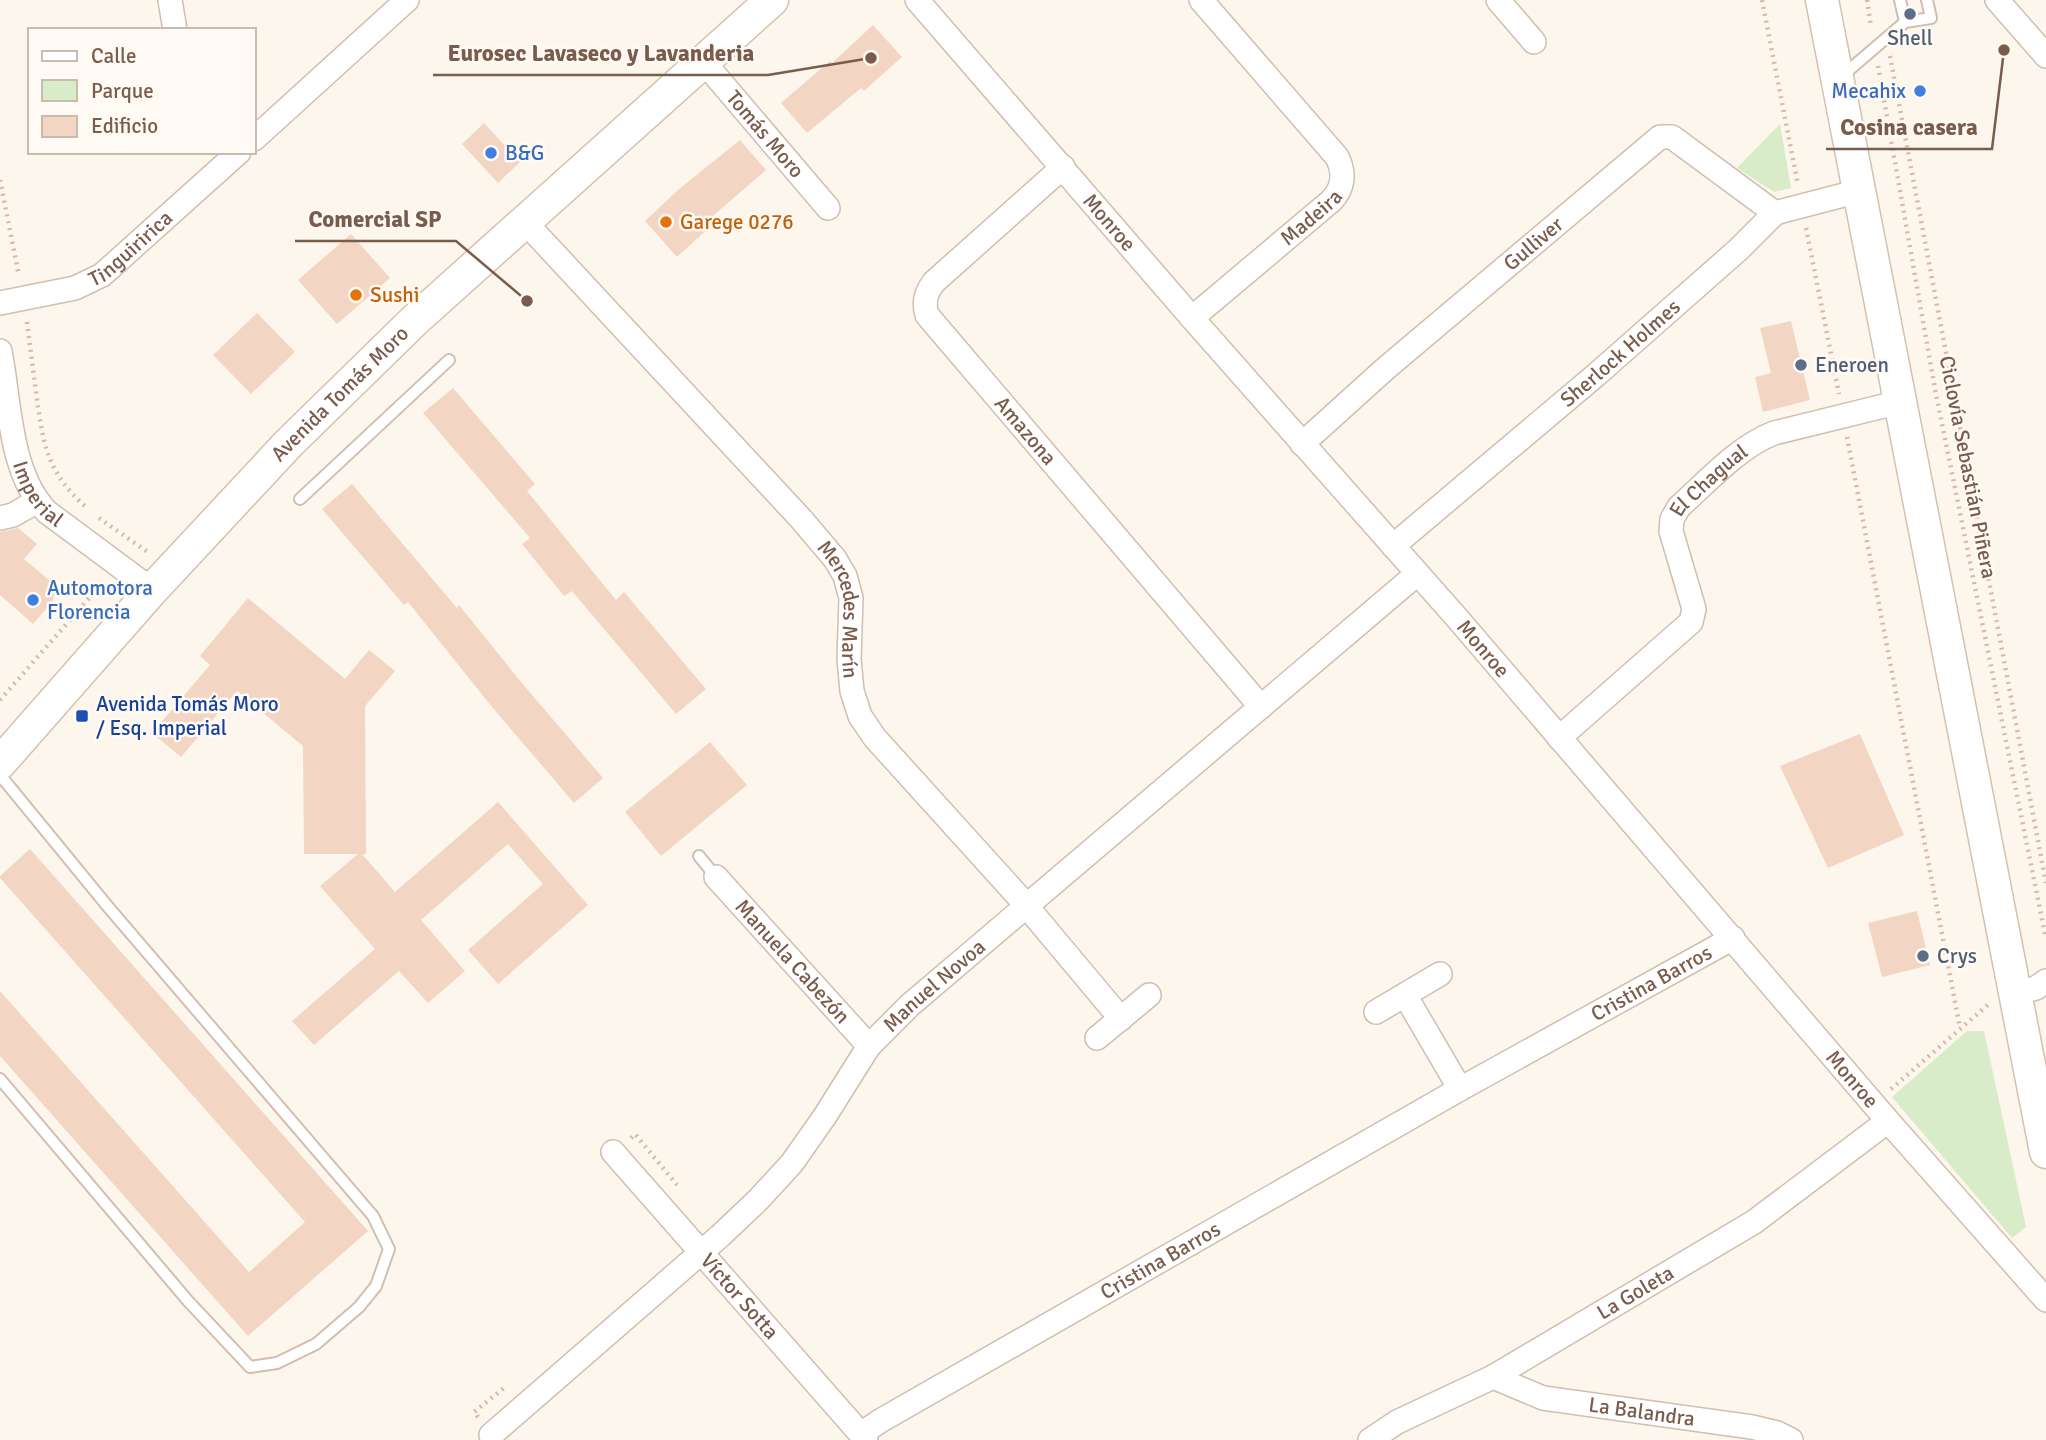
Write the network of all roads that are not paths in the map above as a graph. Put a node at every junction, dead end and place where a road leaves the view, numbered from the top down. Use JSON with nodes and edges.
{"nodes":[{"id":1,"x":170,"y":0,"type":"edge"},
{"id":2,"x":407,"y":0,"type":"edge"},
{"id":3,"x":772,"y":0,"type":"edge"},
{"id":4,"x":917,"y":0,"type":"edge"},
{"id":5,"x":1202,"y":0,"type":"edge"},
{"id":6,"x":1498,"y":0,"type":"edge"},
{"id":7,"x":1822,"y":0,"type":"edge"},
{"id":8,"x":1900,"y":0,"type":"edge"},
{"id":9,"x":1927,"y":0,"type":"edge"},
{"id":10,"x":1997,"y":0,"type":"edge"},
{"id":11,"x":1905,"y":22,"type":"junction"},
{"id":12,"x":175,"y":28,"type":"edge"},
{"id":13,"x":1534,"y":42,"type":"dead end"},
{"id":14,"x":2046,"y":57,"type":"edge"},
{"id":15,"x":703,"y":61,"type":"junction"},
{"id":16,"x":1838,"y":80,"type":"junction"},
{"id":17,"x":256,"y":137,"type":"edge"},
{"id":18,"x":237,"y":154,"type":"edge"},
{"id":19,"x":1063,"y":167,"type":"junction"},
{"id":20,"x":1859,"y":191,"type":"junction"},
{"id":21,"x":828,"y":208,"type":"dead end"},
{"id":22,"x":1775,"y":213,"type":"junction"},
{"id":23,"x":525,"y":222,"type":"junction"},
{"id":24,"x":0,"y":303,"type":"edge"},
{"id":25,"x":1192,"y":318,"type":"junction"},
{"id":26,"x":0,"y":351,"type":"edge"},
{"id":27,"x":449,"y":360,"type":"dead end"},
{"id":28,"x":3,"y":379,"type":"edge"},
{"id":29,"x":1900,"y":402,"type":"junction"},
{"id":30,"x":1302,"y":444,"type":"junction"},
{"id":31,"x":300,"y":499,"type":"dead end"},
{"id":32,"x":37,"y":501,"type":"junction"},
{"id":33,"x":0,"y":518,"type":"edge"},
{"id":34,"x":1393,"y":547,"type":"junction"},
{"id":35,"x":1417,"y":574,"type":"junction"},
{"id":36,"x":152,"y":590,"type":"junction"},
{"id":37,"x":1261,"y":707,"type":"junction"},
{"id":38,"x":1559,"y":738,"type":"junction"},
{"id":39,"x":0,"y":763,"type":"edge"},
{"id":40,"x":0,"y":775,"type":"edge"},
{"id":41,"x":699,"y":856,"type":"dead end"},
{"id":42,"x":716,"y":877,"type":"joint"},
{"id":43,"x":1026,"y":906,"type":"junction"},
{"id":44,"x":1733,"y":938,"type":"junction"},
{"id":45,"x":1440,"y":974,"type":"dead end"},
{"id":46,"x":2046,"y":981,"type":"edge"},
{"id":47,"x":2014,"y":989,"type":"junction"},
{"id":48,"x":1149,"y":995,"type":"dead end"},
{"id":49,"x":1405,"y":995,"type":"junction"},
{"id":50,"x":1376,"y":1012,"type":"dead end"},
{"id":51,"x":1121,"y":1019,"type":"junction"},
{"id":52,"x":1097,"y":1038,"type":"dead end"},
{"id":53,"x":869,"y":1046,"type":"junction"},
{"id":54,"x":0,"y":1079,"type":"edge"},
{"id":55,"x":1460,"y":1089,"type":"junction"},
{"id":56,"x":1882,"y":1112,"type":"junction"},
{"id":57,"x":613,"y":1152,"type":"dead end"},
{"id":58,"x":2046,"y":1152,"type":"edge"},
{"id":59,"x":701,"y":1252,"type":"junction"},
{"id":60,"x":2046,"y":1300,"type":"edge"},
{"id":61,"x":1493,"y":1377,"type":"junction"},
{"id":62,"x":491,"y":1435,"type":"dead end"},
{"id":63,"x":864,"y":1437,"type":"edge"},
{"id":64,"x":1370,"y":1440,"type":"edge"},
{"id":65,"x":1791,"y":1440,"type":"edge"}],
"edges":[{"from":1,"to":12,"type":"street"},
{"from":2,"to":17,"type":"street"},
{"from":3,"to":15,"type":"main road","name":"Avenida Tomás Moro"},
{"from":4,"to":19,"type":"street","name":"Monroe"},
{"from":5,"to":25,"type":"street","name":"Madeira"},
{"from":6,"to":13,"type":"street"},
{"from":7,"to":16,"type":"main road"},
{"from":8,"to":11,"type":"lane"},
{"from":9,"to":11,"type":"lane"},
{"from":10,"to":14,"type":"street"},
{"from":11,"to":16,"type":"lane"},
{"from":15,"to":21,"type":"street","name":"Tomás Moro"},
{"from":15,"to":23,"type":"main road","name":"Avenida Tomás Moro"},
{"from":16,"to":20,"type":"main road"},
{"from":18,"to":24,"type":"street","name":"Tinguiririca"},
{"from":19,"to":25,"type":"street","name":"Monroe"},
{"from":19,"to":37,"type":"street","name":"Amazona"},
{"from":20,"to":22,"type":"street","name":"Sherlock Holmes"},
{"from":20,"to":29,"type":"main road"},
{"from":22,"to":30,"type":"street","name":"Gulliver"},
{"from":22,"to":34,"type":"street","name":"Sherlock Holmes"},
{"from":23,"to":36,"type":"main road","name":"Avenida Tomás Moro"},
{"from":23,"to":43,"type":"street","name":"Mercedes Marín"},
{"from":25,"to":30,"type":"street","name":"Monroe"},
{"from":26,"to":28,"type":"street","name":"Imperial"},
{"from":27,"to":31,"type":"lane"},
{"from":28,"to":32,"type":"street","name":"Imperial"},
{"from":29,"to":38,"type":"street","name":"El Chagual"},
{"from":29,"to":47,"type":"main road"},
{"from":30,"to":34,"type":"street","name":"Monroe"},
{"from":32,"to":33,"type":"street"},
{"from":32,"to":36,"type":"street","name":"Imperial"},
{"from":34,"to":35,"type":"street","name":"Monroe"},
{"from":35,"to":37,"type":"street","name":"Manuel Novoa"},
{"from":35,"to":38,"type":"street","name":"Monroe"},
{"from":36,"to":39,"type":"main road","name":"Avenida Tomás Moro"},
{"from":37,"to":43,"type":"street","name":"Manuel Novoa"},
{"from":38,"to":44,"type":"street","name":"Monroe"},
{"from":40,"to":54,"type":"lane"},
{"from":41,"to":42,"type":"lane"},
{"from":42,"to":53,"type":"street","name":"Manuela Cabezón"},
{"from":43,"to":51,"type":"street","name":"Mercedes Marín"},
{"from":43,"to":53,"type":"street","name":"Manuel Novoa"},
{"from":44,"to":55,"type":"street","name":"Cristina Barros"},
{"from":44,"to":56,"type":"street","name":"Monroe"},
{"from":45,"to":49,"type":"street"},
{"from":46,"to":47,"type":"street"},
{"from":47,"to":58,"type":"main road"},
{"from":48,"to":51,"type":"street"},
{"from":49,"to":50,"type":"street"},
{"from":49,"to":55,"type":"street"},
{"from":51,"to":52,"type":"street"},
{"from":53,"to":59,"type":"street","name":"Manuel Novoa"},
{"from":55,"to":63,"type":"street","name":"Cristina Barros"},
{"from":56,"to":60,"type":"street","name":"Monroe"},
{"from":56,"to":61,"type":"street","name":"La Goleta"},
{"from":57,"to":59,"type":"street","name":"Víctor Sotta"},
{"from":59,"to":62,"type":"street","name":"Manuel Novoa"},
{"from":59,"to":63,"type":"street","name":"Víctor Sotta"},
{"from":61,"to":64,"type":"street","name":"La Goleta"},
{"from":61,"to":65,"type":"street","name":"La Balandra"}]}
